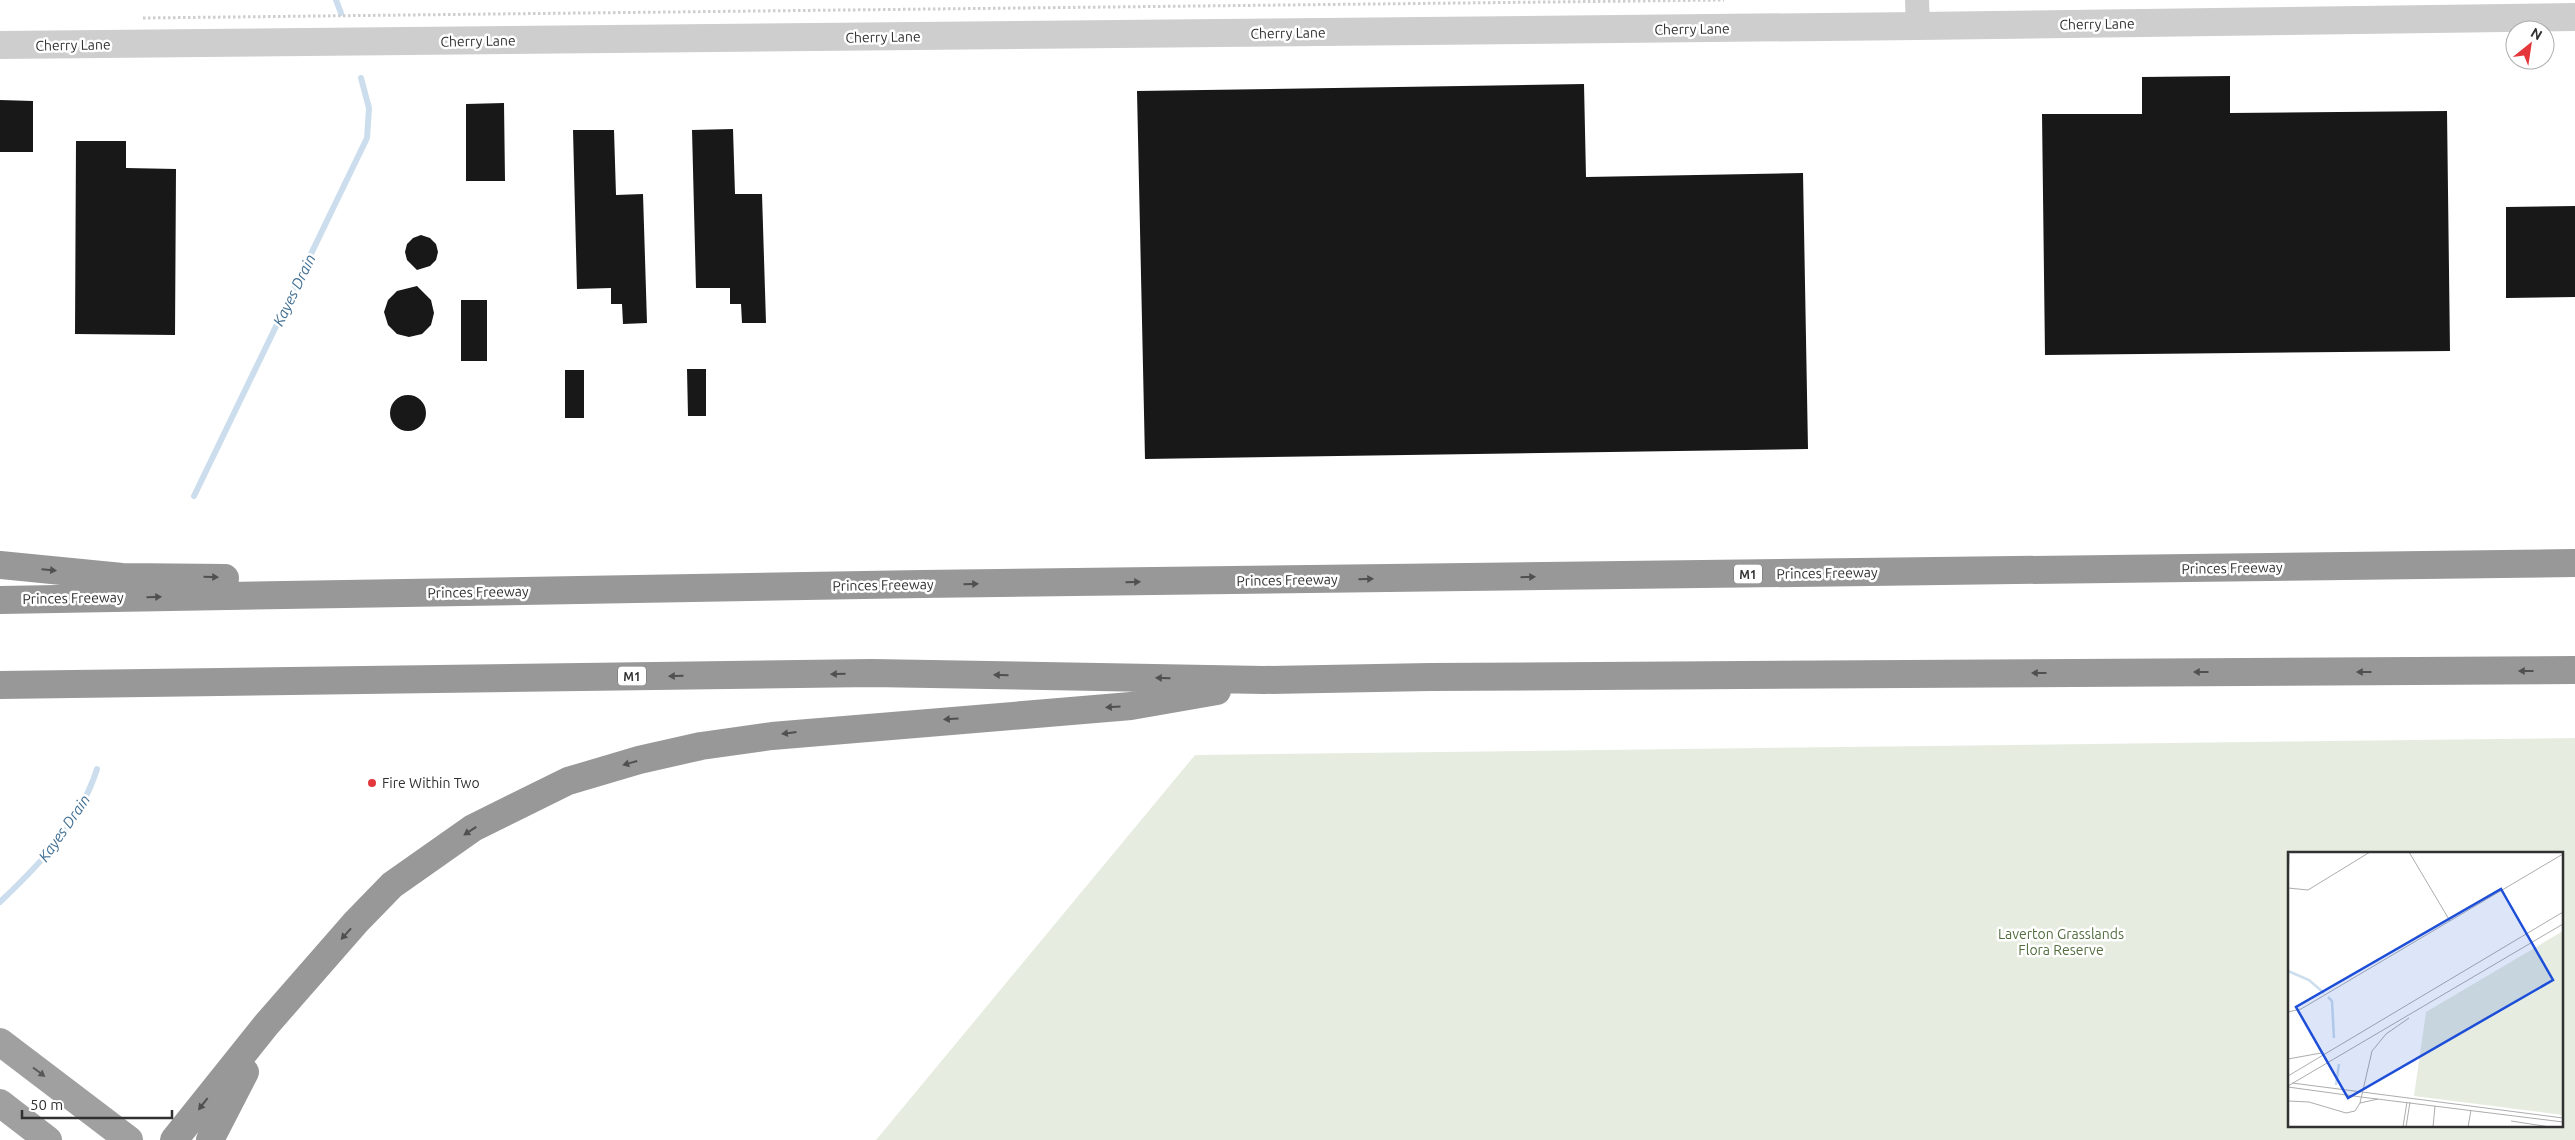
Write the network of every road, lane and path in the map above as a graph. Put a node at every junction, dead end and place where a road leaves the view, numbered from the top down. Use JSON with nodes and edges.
{"nodes":[{"id":1,"x":1724,"y":0,"type":"edge"},
{"id":2,"x":1918,"y":13,"type":"edge"},
{"id":3,"x":2575,"y":17,"type":"edge"},
{"id":4,"x":134,"y":18,"type":"dead end"},
{"id":5,"x":0,"y":46,"type":"edge"},
{"id":6,"x":2575,"y":563,"type":"edge"},
{"id":7,"x":0,"y":566,"type":"edge"},
{"id":8,"x":922,"y":584,"type":"junction"},
{"id":9,"x":0,"y":600,"type":"edge"},
{"id":10,"x":2575,"y":670,"type":"edge"},
{"id":11,"x":1264,"y":680,"type":"junction"},
{"id":12,"x":0,"y":685,"type":"edge"},
{"id":13,"x":266,"y":1025,"type":"junction"},
{"id":14,"x":0,"y":1042,"type":"edge"},
{"id":15,"x":0,"y":1103,"type":"edge"},
{"id":16,"x":48,"y":1140,"type":"edge"},
{"id":17,"x":129,"y":1140,"type":"edge"},
{"id":18,"x":174,"y":1140,"type":"edge"},
{"id":19,"x":210,"y":1140,"type":"edge"}],
"edges":[{"from":1,"to":4,"type":"path"},
{"from":2,"to":3,"type":"street","name":"Cherry Lane"},
{"from":2,"to":5,"type":"street","name":"Cherry Lane"},
{"from":8,"to":6,"type":"highway","name":"Princes Freeway","number":"M1","one_way":true},
{"from":7,"to":8,"type":"highway","one_way":true},
{"from":9,"to":8,"type":"highway","name":"Princes Freeway","number":"M1","one_way":true},
{"from":10,"to":11,"type":"highway","number":"M1","one_way":true},
{"from":11,"to":12,"type":"highway","number":"M1","one_way":true},
{"from":11,"to":13,"type":"highway","one_way":true},
{"from":13,"to":18,"type":"highway","one_way":true},
{"from":13,"to":19,"type":"highway"},
{"from":14,"to":17,"type":"highway","one_way":true},
{"from":15,"to":16,"type":"highway"}]}
